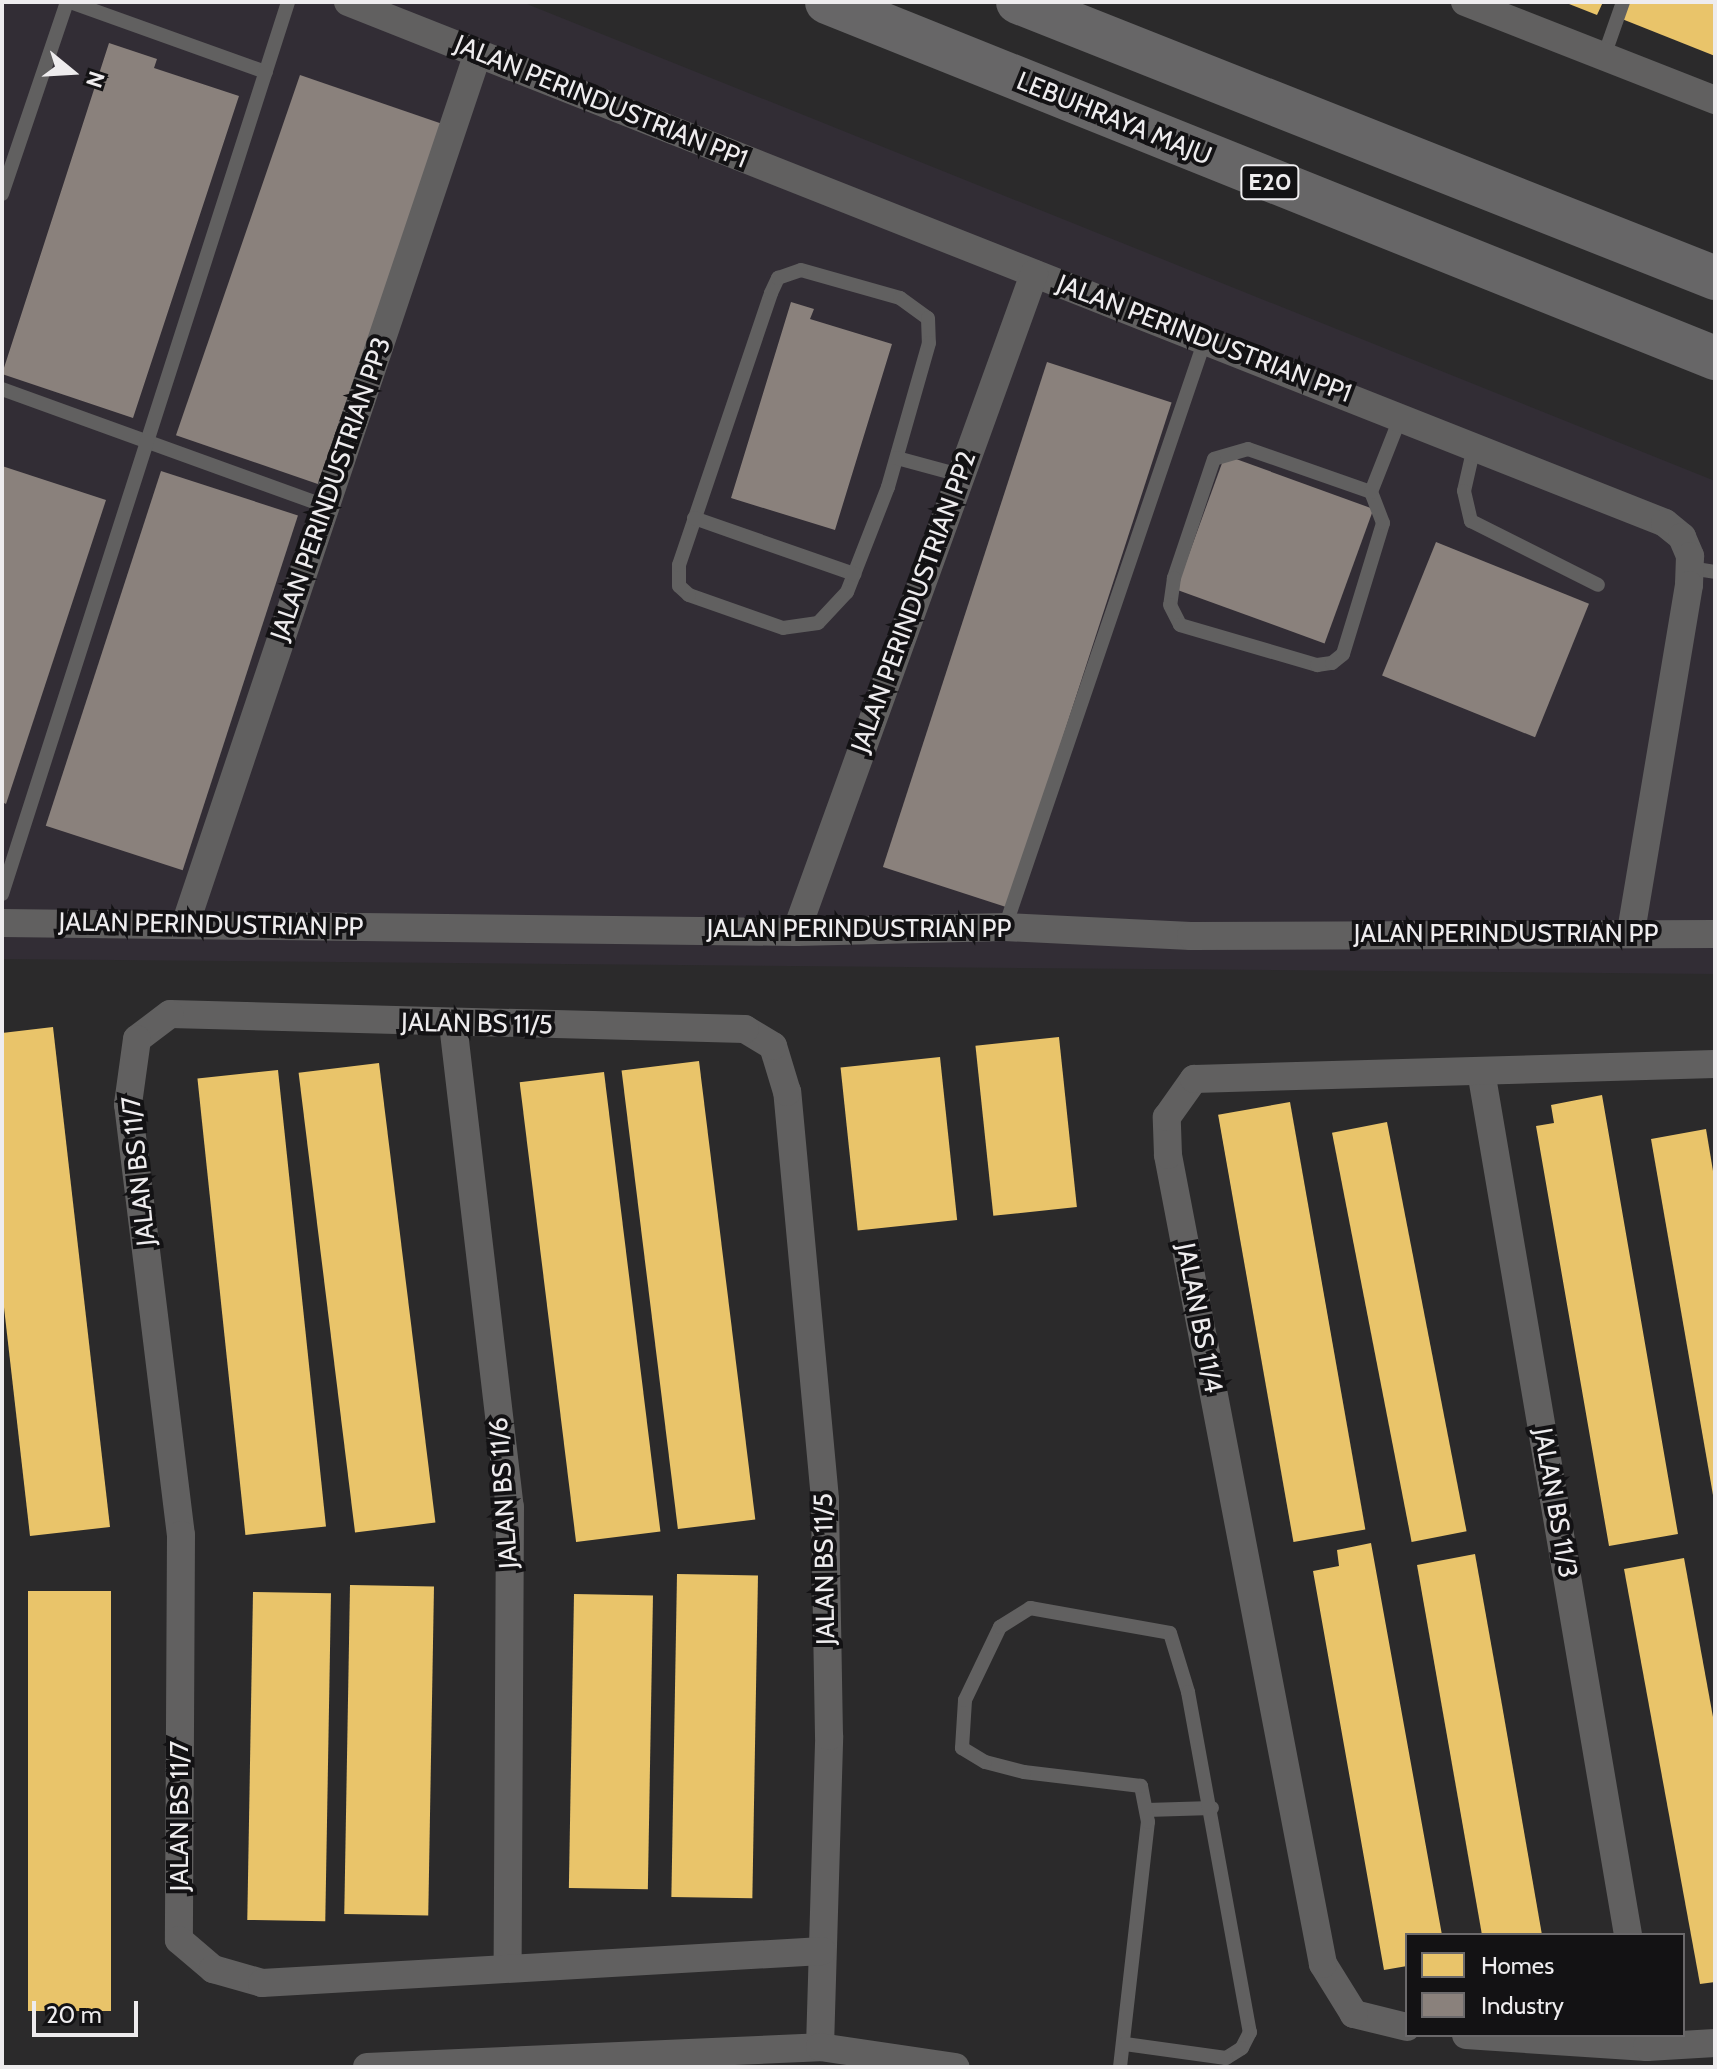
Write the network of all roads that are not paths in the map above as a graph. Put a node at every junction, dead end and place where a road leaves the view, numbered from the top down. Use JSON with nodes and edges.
{"nodes":[{"id":1,"x":69,"y":2,"type":"edge"},
{"id":2,"x":288,"y":2,"type":"edge"},
{"id":3,"x":348,"y":2,"type":"edge"},
{"id":4,"x":827,"y":2,"type":"edge"},
{"id":5,"x":1018,"y":2,"type":"edge"},
{"id":6,"x":1465,"y":2,"type":"edge"},
{"id":7,"x":1623,"y":2,"type":"edge"},
{"id":8,"x":478,"y":53,"type":"junction"},
{"id":9,"x":1604,"y":56,"type":"junction"},
{"id":10,"x":266,"y":72,"type":"junction"},
{"id":11,"x":1715,"y":100,"type":"edge"},
{"id":12,"x":2,"y":194,"type":"edge"},
{"id":13,"x":1034,"y":274,"type":"junction"},
{"id":14,"x":1715,"y":278,"type":"edge"},
{"id":15,"x":1205,"y":340,"type":"junction"},
{"id":16,"x":1715,"y":358,"type":"edge"},
{"id":17,"x":2,"y":389,"type":"edge"},
{"id":18,"x":1401,"y":416,"type":"junction"},
{"id":19,"x":148,"y":439,"type":"junction"},
{"id":20,"x":1474,"y":447,"type":"junction"},
{"id":21,"x":897,"y":458,"type":"junction"},
{"id":22,"x":960,"y":475,"type":"junction"},
{"id":23,"x":1371,"y":492,"type":"junction"},
{"id":24,"x":325,"y":506,"type":"junction"},
{"id":25,"x":694,"y":518,"type":"junction"},
{"id":26,"x":1702,"y":570,"type":"edge"},
{"id":27,"x":854,"y":574,"type":"junction"},
{"id":28,"x":1598,"y":585,"type":"dead end"},
{"id":29,"x":2,"y":894,"type":"edge"},
{"id":30,"x":2,"y":923,"type":"edge"},
{"id":31,"x":185,"y":925,"type":"junction"},
{"id":32,"x":1005,"y":927,"type":"junction"},
{"id":33,"x":796,"y":932,"type":"junction"},
{"id":34,"x":1631,"y":932,"type":"junction"},
{"id":35,"x":1715,"y":934,"type":"edge"},
{"id":36,"x":453,"y":1024,"type":"junction"},
{"id":37,"x":137,"y":1039,"type":"joint"},
{"id":38,"x":1715,"y":1064,"type":"edge"},
{"id":39,"x":1481,"y":1071,"type":"junction"},
{"id":40,"x":1212,"y":1808,"type":"junction"},
{"id":41,"x":1147,"y":1810,"type":"junction"},
{"id":42,"x":1628,"y":1933,"type":"edge"},
{"id":43,"x":822,"y":1951,"type":"junction"},
{"id":44,"x":508,"y":1965,"type":"junction"},
{"id":45,"x":1405,"y":2027,"type":"edge"},
{"id":46,"x":1490,"y":2037,"type":"edge"},
{"id":47,"x":1715,"y":2043,"type":"edge"},
{"id":48,"x":1125,"y":2044,"type":"junction"},
{"id":49,"x":820,"y":2047,"type":"junction"},
{"id":50,"x":1648,"y":2050,"type":"edge"},
{"id":51,"x":419,"y":2066,"type":"edge"},
{"id":52,"x":367,"y":2067,"type":"edge"},
{"id":53,"x":956,"y":2067,"type":"edge"},
{"id":54,"x":1120,"y":2067,"type":"edge"}],
"edges":[{"from":1,"to":10,"type":"lane"},
{"from":1,"to":12,"type":"lane"},
{"from":2,"to":10,"type":"lane"},
{"from":3,"to":8,"type":"street","name":"JALAN PERINDUSTRIAN PP1"},
{"from":4,"to":16,"type":"highway","name":"LEBUHRAYA MAJU","number":"E20"},
{"from":5,"to":14,"type":"highway"},
{"from":6,"to":9,"type":"street"},
{"from":7,"to":9,"type":"lane"},
{"from":8,"to":13,"type":"street","name":"JALAN PERINDUSTRIAN PP1"},
{"from":8,"to":24,"type":"street","name":"JALAN PERINDUSTRIAN PP3"},
{"from":9,"to":11,"type":"street"},
{"from":10,"to":19,"type":"lane"},
{"from":13,"to":15,"type":"street","name":"JALAN PERINDUSTRIAN PP1"},
{"from":13,"to":22,"type":"street","name":"JALAN PERINDUSTRIAN PP2"},
{"from":15,"to":18,"type":"street","name":"JALAN PERINDUSTRIAN PP1"},
{"from":15,"to":32,"type":"lane"},
{"from":17,"to":19,"type":"lane"},
{"from":18,"to":20,"type":"street","name":"JALAN PERINDUSTRIAN PP1"},
{"from":18,"to":23,"type":"lane"},
{"from":19,"to":24,"type":"lane"},
{"from":19,"to":29,"type":"lane"},
{"from":20,"to":26,"type":"street","name":"JALAN PERINDUSTRIAN PP1"},
{"from":20,"to":28,"type":"lane"},
{"from":21,"to":22,"type":"lane"},
{"from":21,"to":25,"type":"lane"},
{"from":21,"to":27,"type":"lane"},
{"from":22,"to":33,"type":"street","name":"JALAN PERINDUSTRIAN PP2"},
{"from":23,"to":23,"type":"lane"},
{"from":24,"to":31,"type":"street","name":"JALAN PERINDUSTRIAN PP3"},
{"from":25,"to":27,"type":"lane"},
{"from":25,"to":27,"type":"lane"},
{"from":26,"to":34,"type":"street","name":"JALAN PERINDUSTRIAN PP1"},
{"from":30,"to":31,"type":"street","name":"JALAN PERINDUSTRIAN PP"},
{"from":31,"to":33,"type":"street","name":"JALAN PERINDUSTRIAN PP"},
{"from":32,"to":33,"type":"street","name":"JALAN PERINDUSTRIAN PP"},
{"from":32,"to":34,"type":"street","name":"JALAN PERINDUSTRIAN PP"},
{"from":34,"to":35,"type":"street","name":"JALAN PERINDUSTRIAN PP"},
{"from":36,"to":37,"type":"street","name":"JALAN BS 11/5"},
{"from":36,"to":43,"type":"street","name":"JALAN BS 11/5"},
{"from":36,"to":44,"type":"street","name":"JALAN BS 11/6"},
{"from":37,"to":44,"type":"street","name":"JALAN BS 11/7"},
{"from":38,"to":39,"type":"street","name":"JALAN BS 11/4"},
{"from":39,"to":42,"type":"street","name":"JALAN BS 11/3"},
{"from":39,"to":45,"type":"street","name":"JALAN BS 11/4"},
{"from":40,"to":41,"type":"lane"},
{"from":40,"to":41,"type":"lane"},
{"from":40,"to":48,"type":"lane"},
{"from":41,"to":48,"type":"lane"},
{"from":43,"to":44,"type":"street","name":"JALAN BS 11/7"},
{"from":43,"to":49,"type":"street","name":"JALAN BS 11/5"},
{"from":46,"to":50,"type":"street"},
{"from":47,"to":50,"type":"street"},
{"from":48,"to":54,"type":"lane"},
{"from":49,"to":51,"type":"street"},
{"from":49,"to":53,"type":"street"},
{"from":51,"to":52,"type":"street"}]}
